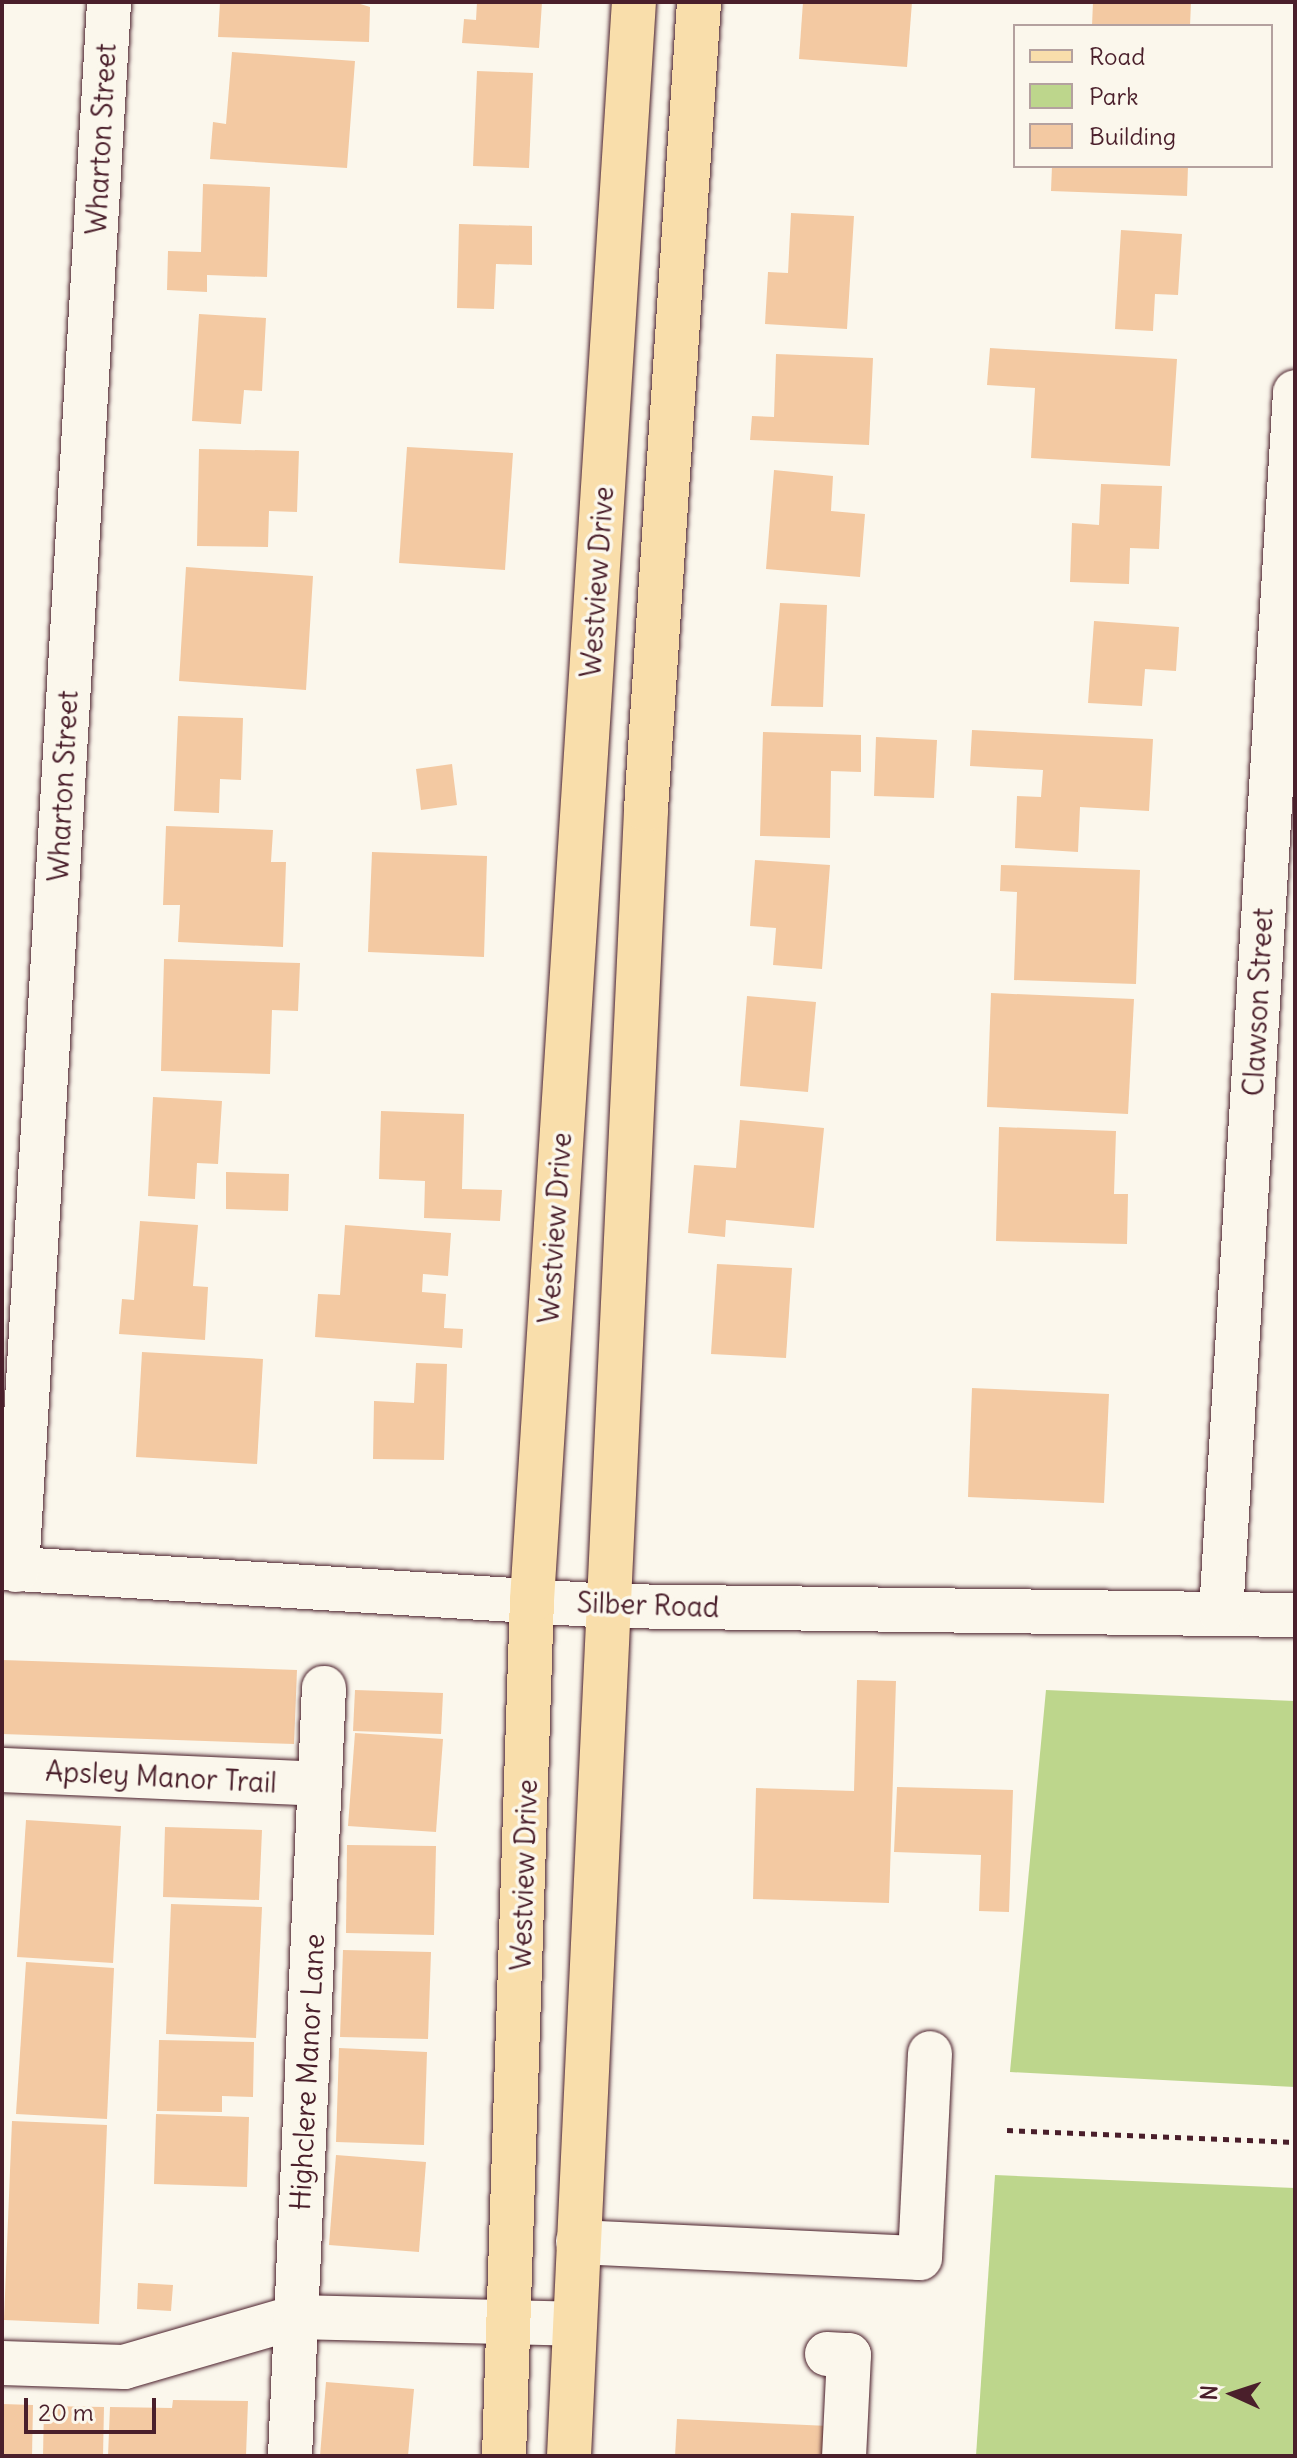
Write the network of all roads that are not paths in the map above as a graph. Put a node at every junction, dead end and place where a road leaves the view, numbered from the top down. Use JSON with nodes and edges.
{"nodes":[{"id":1,"x":109,"y":2,"type":"edge"},
{"id":2,"x":633,"y":9,"type":"edge"},
{"id":3,"x":698,"y":12,"type":"edge"},
{"id":4,"x":1295,"y":392,"type":"edge"},
{"id":5,"x":583,"y":803,"type":"junction"},
{"id":6,"x":646,"y":809,"type":"junction"},
{"id":7,"x":10,"y":1569,"type":"edge"},
{"id":8,"x":532,"y":1600,"type":"junction"},
{"id":9,"x":610,"y":1606,"type":"junction"},
{"id":10,"x":1221,"y":1613,"type":"junction"},
{"id":11,"x":1295,"y":1615,"type":"edge"},
{"id":12,"x":324,"y":1688,"type":"dead end"},
{"id":13,"x":2,"y":1770,"type":"edge"},
{"id":14,"x":320,"y":1784,"type":"junction"},
{"id":15,"x":930,"y":2053,"type":"dead end"},
{"id":16,"x":578,"y":2242,"type":"junction"},
{"id":17,"x":296,"y":2317,"type":"junction"},
{"id":18,"x":509,"y":2322,"type":"junction"},
{"id":19,"x":574,"y":2324,"type":"junction"},
{"id":20,"x":827,"y":2354,"type":"dead end"},
{"id":21,"x":2,"y":2363,"type":"edge"},
{"id":22,"x":290,"y":2456,"type":"edge"},
{"id":23,"x":504,"y":2456,"type":"edge"},
{"id":24,"x":569,"y":2456,"type":"edge"},
{"id":25,"x":844,"y":2456,"type":"edge"}],
"edges":[{"from":1,"to":7,"type":"street","name":"Wharton Street"},
{"from":2,"to":3,"type":"main road"},
{"from":2,"to":5,"type":"main road","name":"Westview Drive"},
{"from":3,"to":6,"type":"main road"},
{"from":4,"to":10,"type":"street","name":"Clawson Street"},
{"from":5,"to":6,"type":"main road"},
{"from":5,"to":8,"type":"main road","name":"Westview Drive"},
{"from":6,"to":9,"type":"main road"},
{"from":7,"to":8,"type":"street","name":"Silber Road"},
{"from":8,"to":9,"type":"street","name":"Silber Road"},
{"from":8,"to":18,"type":"main road","name":"Westview Drive"},
{"from":9,"to":10,"type":"street","name":"Silber Road"},
{"from":9,"to":16,"type":"main road"},
{"from":10,"to":11,"type":"street","name":"Silber Road"},
{"from":12,"to":14,"type":"street","name":"Highclere Manor Lane"},
{"from":13,"to":14,"type":"street","name":"Apsley Manor Trail"},
{"from":14,"to":17,"type":"street","name":"Highclere Manor Lane"},
{"from":15,"to":16,"type":"street"},
{"from":16,"to":19,"type":"main road"},
{"from":17,"to":18,"type":"street"},
{"from":17,"to":21,"type":"street"},
{"from":17,"to":22,"type":"street","name":"Highclere Manor Lane"},
{"from":18,"to":19,"type":"street"},
{"from":18,"to":23,"type":"main road","name":"Westview Drive"},
{"from":19,"to":24,"type":"main road"},
{"from":20,"to":25,"type":"street"}]}
